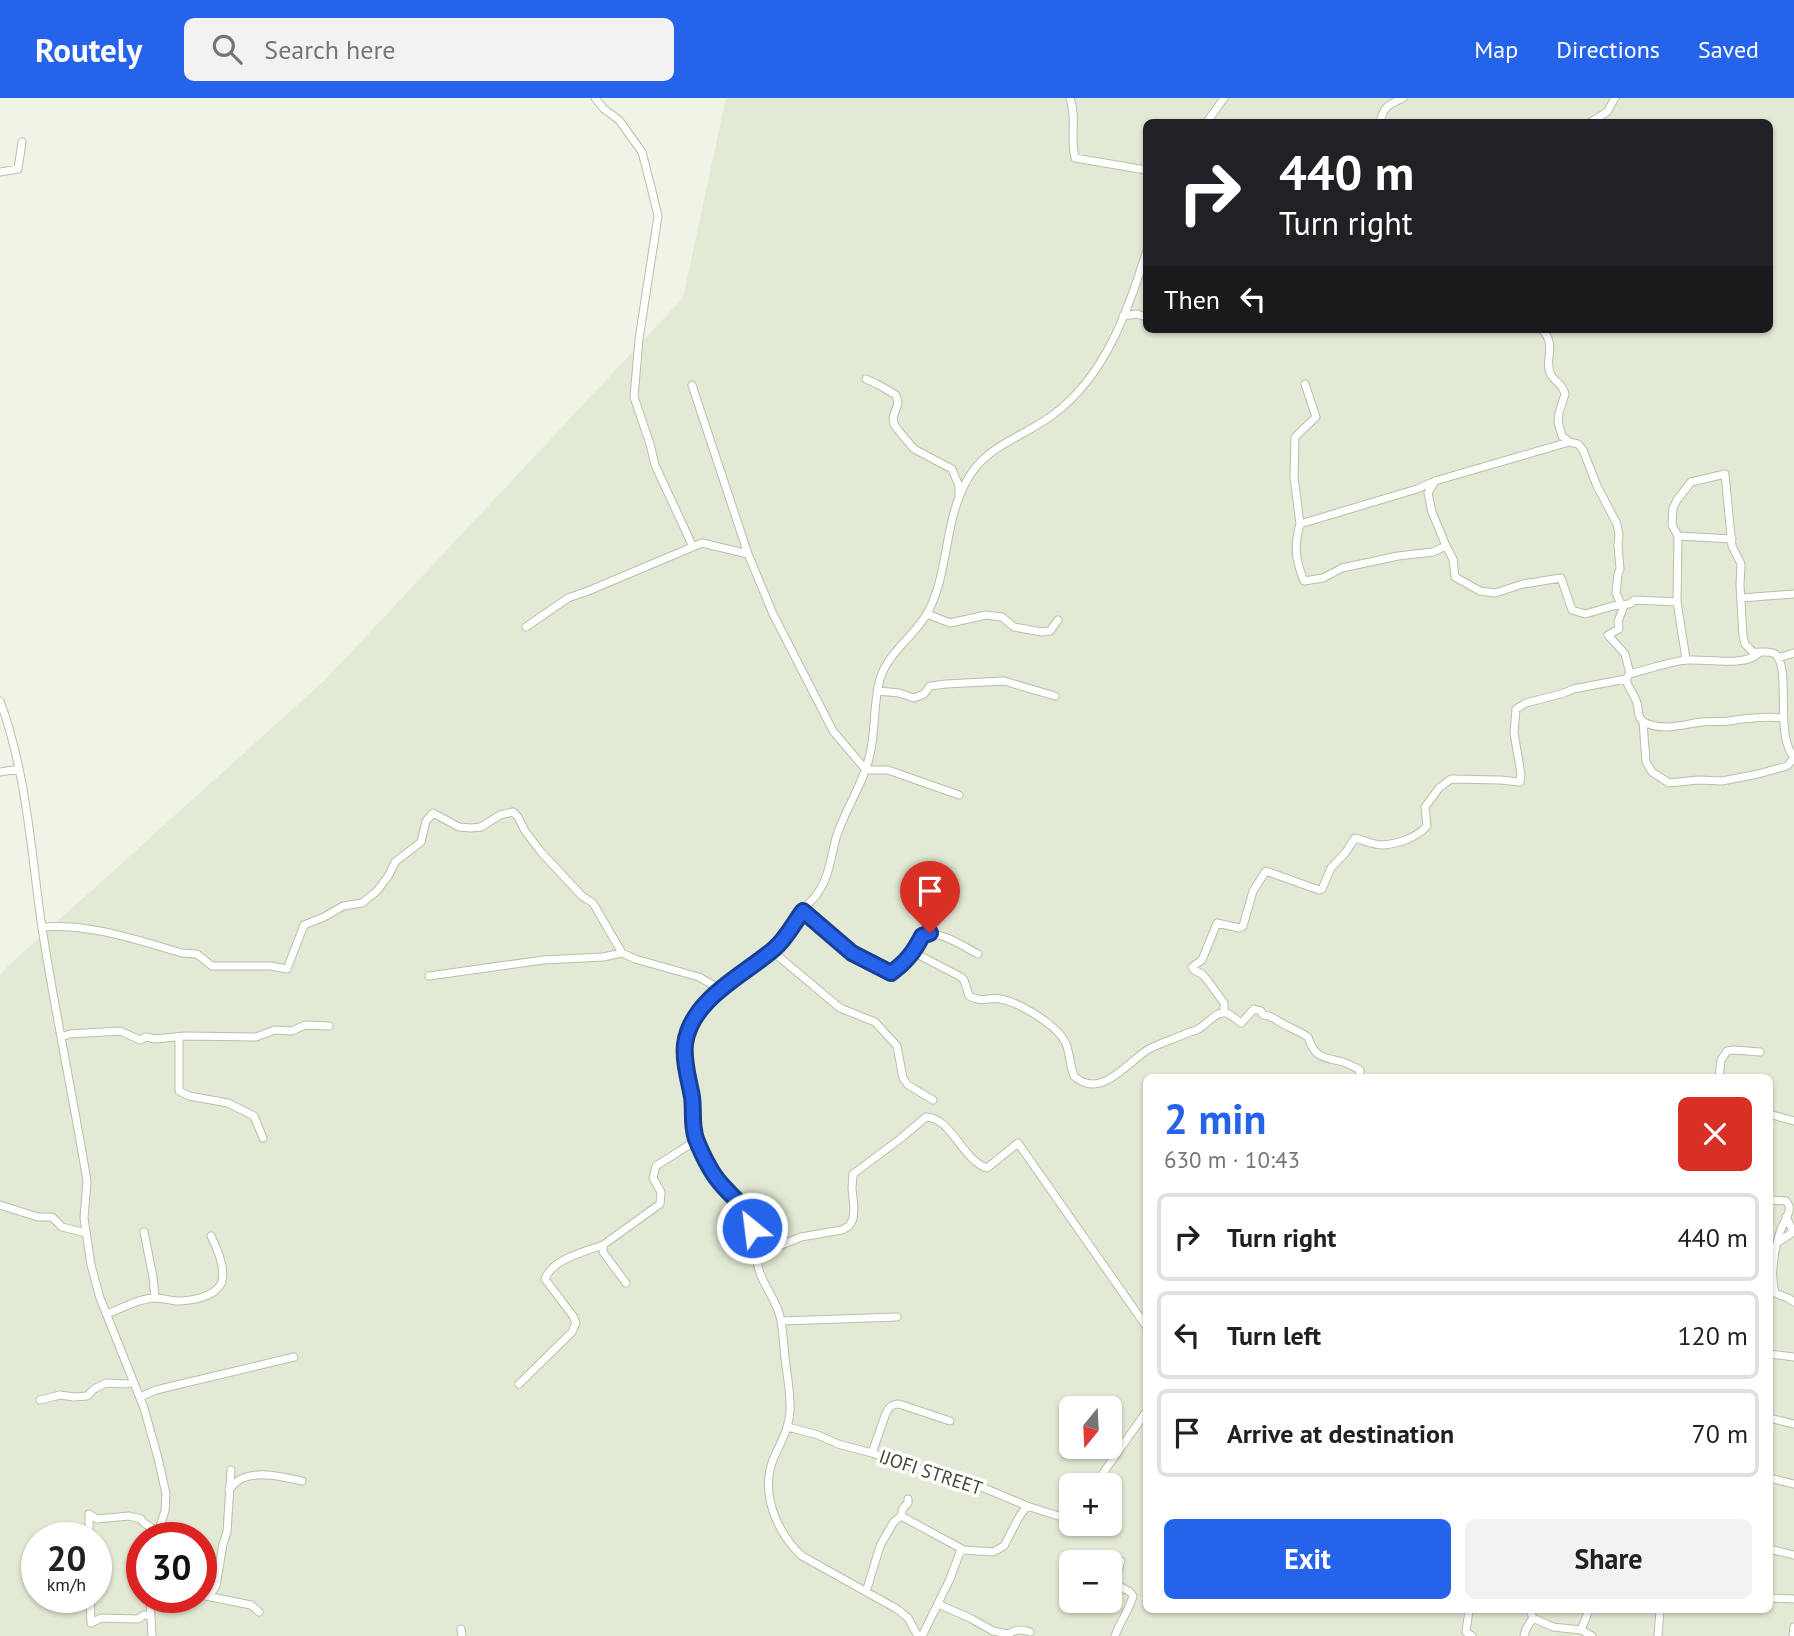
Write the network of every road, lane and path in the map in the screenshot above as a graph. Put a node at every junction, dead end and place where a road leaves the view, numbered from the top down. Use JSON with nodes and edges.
{"nodes":[{"id":1,"x":595,"y":98,"type":"edge"},
{"id":2,"x":1070,"y":98,"type":"edge"},
{"id":3,"x":1224,"y":98,"type":"edge"},
{"id":4,"x":1403,"y":98,"type":"edge"},
{"id":5,"x":1615,"y":98,"type":"edge"},
{"id":6,"x":1209,"y":119,"type":"edge"},
{"id":7,"x":1381,"y":119,"type":"edge"},
{"id":8,"x":1596,"y":119,"type":"edge"},
{"id":9,"x":22,"y":142,"type":"dead end"},
{"id":10,"x":1143,"y":169,"type":"edge"},
{"id":11,"x":0,"y":172,"type":"edge"},
{"id":12,"x":1143,"y":265,"type":"edge"},
{"id":13,"x":1124,"y":316,"type":"junction"},
{"id":14,"x":1143,"y":316,"type":"edge"},
{"id":15,"x":1544,"y":333,"type":"edge"},
{"id":16,"x":866,"y":379,"type":"dead end"},
{"id":17,"x":692,"y":384,"type":"dead end"},
{"id":18,"x":1306,"y":384,"type":"dead end"},
{"id":19,"x":1569,"y":442,"type":"junction"},
{"id":20,"x":1435,"y":481,"type":"junction"},
{"id":21,"x":959,"y":496,"type":"junction"},
{"id":22,"x":1300,"y":524,"type":"junction"},
{"id":23,"x":1678,"y":536,"type":"junction"},
{"id":24,"x":1732,"y":539,"type":"junction"},
{"id":25,"x":1446,"y":546,"type":"junction"},
{"id":26,"x":693,"y":547,"type":"junction"},
{"id":27,"x":748,"y":554,"type":"junction"},
{"id":28,"x":1794,"y":594,"type":"edge"},
{"id":29,"x":1741,"y":598,"type":"junction"},
{"id":30,"x":1677,"y":601,"type":"junction"},
{"id":31,"x":1622,"y":605,"type":"junction"},
{"id":32,"x":927,"y":614,"type":"junction"},
{"id":33,"x":1058,"y":620,"type":"dead end"},
{"id":34,"x":526,"y":627,"type":"dead end"},
{"id":35,"x":1759,"y":653,"type":"junction"},
{"id":36,"x":1794,"y":653,"type":"edge"},
{"id":37,"x":1778,"y":658,"type":"junction"},
{"id":38,"x":1686,"y":659,"type":"junction"},
{"id":39,"x":1628,"y":677,"type":"junction"},
{"id":40,"x":878,"y":691,"type":"junction"},
{"id":41,"x":1055,"y":696,"type":"dead end"},
{"id":42,"x":0,"y":701,"type":"edge"},
{"id":43,"x":1783,"y":718,"type":"junction"},
{"id":44,"x":1643,"y":722,"type":"junction"},
{"id":45,"x":1794,"y":757,"type":"edge"},
{"id":46,"x":19,"y":769,"type":"junction"},
{"id":47,"x":866,"y":771,"type":"junction"},
{"id":48,"x":0,"y":772,"type":"edge"},
{"id":49,"x":959,"y":795,"type":"dead end"},
{"id":50,"x":803,"y":911,"type":"junction"},
{"id":51,"x":42,"y":927,"type":"junction"},
{"id":52,"x":772,"y":951,"type":"junction"},
{"id":53,"x":913,"y":952,"type":"junction"},
{"id":54,"x":622,"y":953,"type":"junction"},
{"id":55,"x":978,"y":954,"type":"dead end"},
{"id":56,"x":429,"y":976,"type":"dead end"},
{"id":57,"x":720,"y":989,"type":"junction"},
{"id":58,"x":1224,"y":1013,"type":"junction"},
{"id":59,"x":329,"y":1026,"type":"dead end"},
{"id":60,"x":61,"y":1037,"type":"junction"},
{"id":61,"x":179,"y":1037,"type":"junction"},
{"id":62,"x":1760,"y":1052,"type":"dead end"},
{"id":63,"x":1360,"y":1074,"type":"edge"},
{"id":64,"x":1719,"y":1074,"type":"edge"},
{"id":65,"x":933,"y":1100,"type":"dead end"},
{"id":66,"x":1773,"y":1115,"type":"edge"},
{"id":67,"x":1794,"y":1121,"type":"edge"},
{"id":68,"x":264,"y":1138,"type":"dead end"},
{"id":69,"x":697,"y":1140,"type":"junction"},
{"id":70,"x":1773,"y":1199,"type":"edge"},
{"id":71,"x":0,"y":1205,"type":"edge"},
{"id":72,"x":1786,"y":1217,"type":"junction"},
{"id":73,"x":144,"y":1232,"type":"dead end"},
{"id":74,"x":86,"y":1233,"type":"junction"},
{"id":75,"x":211,"y":1236,"type":"dead end"},
{"id":76,"x":1773,"y":1239,"type":"edge"},
{"id":77,"x":1778,"y":1242,"type":"junction"},
{"id":78,"x":603,"y":1245,"type":"junction"},
{"id":79,"x":754,"y":1251,"type":"junction"},
{"id":80,"x":1773,"y":1272,"type":"edge"},
{"id":81,"x":626,"y":1283,"type":"dead end"},
{"id":82,"x":1773,"y":1288,"type":"edge"},
{"id":83,"x":155,"y":1298,"type":"junction"},
{"id":84,"x":1794,"y":1302,"type":"edge"},
{"id":85,"x":107,"y":1314,"type":"junction"},
{"id":86,"x":897,"y":1317,"type":"dead end"},
{"id":87,"x":781,"y":1321,"type":"junction"},
{"id":88,"x":1143,"y":1321,"type":"edge"},
{"id":89,"x":1773,"y":1354,"type":"edge"},
{"id":90,"x":294,"y":1357,"type":"dead end"},
{"id":91,"x":1794,"y":1357,"type":"edge"},
{"id":92,"x":134,"y":1382,"type":"junction"},
{"id":93,"x":519,"y":1384,"type":"dead end"},
{"id":94,"x":140,"y":1397,"type":"junction"},
{"id":95,"x":40,"y":1400,"type":"dead end"},
{"id":96,"x":1143,"y":1416,"type":"edge"},
{"id":97,"x":1773,"y":1420,"type":"edge"},
{"id":98,"x":950,"y":1421,"type":"dead end"},
{"id":99,"x":1794,"y":1424,"type":"edge"},
{"id":100,"x":788,"y":1427,"type":"junction"},
{"id":101,"x":872,"y":1453,"type":"junction"},
{"id":102,"x":231,"y":1470,"type":"dead end"},
{"id":103,"x":1103,"y":1473,"type":"edge"},
{"id":104,"x":1773,"y":1479,"type":"edge"},
{"id":105,"x":302,"y":1481,"type":"dead end"},
{"id":106,"x":1794,"y":1484,"type":"edge"},
{"id":107,"x":229,"y":1489,"type":"junction"},
{"id":108,"x":908,"y":1499,"type":"dead end"},
{"id":109,"x":1027,"y":1506,"type":"junction"},
{"id":110,"x":901,"y":1516,"type":"junction"},
{"id":111,"x":1059,"y":1516,"type":"edge"},
{"id":112,"x":89,"y":1522,"type":"edge"},
{"id":113,"x":143,"y":1522,"type":"edge"},
{"id":114,"x":161,"y":1522,"type":"edge"},
{"id":115,"x":964,"y":1550,"type":"junction"},
{"id":116,"x":1773,"y":1550,"type":"edge"},
{"id":117,"x":1794,"y":1555,"type":"edge"},
{"id":118,"x":217,"y":1580,"type":"edge"},
{"id":119,"x":1122,"y":1588,"type":"edge"},
{"id":120,"x":866,"y":1592,"type":"junction"},
{"id":121,"x":217,"y":1598,"type":"edge"},
{"id":122,"x":1773,"y":1598,"type":"edge"},
{"id":123,"x":1794,"y":1599,"type":"edge"},
{"id":124,"x":938,"y":1604,"type":"junction"},
{"id":125,"x":259,"y":1612,"type":"dead end"},
{"id":126,"x":91,"y":1613,"type":"edge"},
{"id":127,"x":151,"y":1613,"type":"edge"},
{"id":128,"x":1469,"y":1613,"type":"edge"},
{"id":129,"x":1588,"y":1613,"type":"edge"},
{"id":130,"x":1660,"y":1613,"type":"edge"},
{"id":131,"x":1532,"y":1614,"type":"edge"},
{"id":132,"x":151,"y":1616,"type":"junction"},
{"id":133,"x":1794,"y":1627,"type":"edge"},
{"id":134,"x":1581,"y":1630,"type":"junction"},
{"id":135,"x":1030,"y":1632,"type":"dead end"},
{"id":136,"x":1467,"y":1635,"type":"edge"},
{"id":137,"x":152,"y":1636,"type":"edge"},
{"id":138,"x":920,"y":1636,"type":"edge"},
{"id":139,"x":1115,"y":1636,"type":"edge"},
{"id":140,"x":1524,"y":1636,"type":"edge"},
{"id":141,"x":1592,"y":1636,"type":"edge"},
{"id":142,"x":1658,"y":1636,"type":"edge"},
{"id":143,"x":1793,"y":1636,"type":"edge"}],
"edges":[{"from":1,"to":26,"type":"street"},
{"from":2,"to":10,"type":"street"},
{"from":3,"to":6,"type":"street"},
{"from":4,"to":7,"type":"street"},
{"from":5,"to":8,"type":"street"},
{"from":9,"to":11,"type":"street"},
{"from":12,"to":13,"type":"street"},
{"from":13,"to":14,"type":"street"},
{"from":13,"to":21,"type":"street"},
{"from":15,"to":19,"type":"street"},
{"from":16,"to":21,"type":"street"},
{"from":17,"to":27,"type":"street"},
{"from":18,"to":22,"type":"street"},
{"from":19,"to":20,"type":"street"},
{"from":19,"to":31,"type":"street"},
{"from":20,"to":22,"type":"street"},
{"from":20,"to":25,"type":"street"},
{"from":21,"to":32,"type":"street"},
{"from":22,"to":25,"type":"street"},
{"from":23,"to":24,"type":"street"},
{"from":23,"to":24,"type":"street"},
{"from":23,"to":30,"type":"street"},
{"from":24,"to":29,"type":"street"},
{"from":25,"to":31,"type":"street"},
{"from":26,"to":27,"type":"street"},
{"from":26,"to":34,"type":"street"},
{"from":27,"to":47,"type":"street"},
{"from":28,"to":29,"type":"street"},
{"from":29,"to":35,"type":"street"},
{"from":30,"to":31,"type":"street"},
{"from":30,"to":38,"type":"street"},
{"from":31,"to":39,"type":"street"},
{"from":32,"to":33,"type":"street"},
{"from":32,"to":40,"type":"street"},
{"from":35,"to":37,"type":"street"},
{"from":35,"to":38,"type":"street"},
{"from":36,"to":37,"type":"street"},
{"from":37,"to":43,"type":"street"},
{"from":38,"to":39,"type":"street"},
{"from":39,"to":44,"type":"street"},
{"from":39,"to":58,"type":"street"},
{"from":40,"to":41,"type":"street"},
{"from":40,"to":47,"type":"street"},
{"from":42,"to":46,"type":"street"},
{"from":43,"to":44,"type":"street"},
{"from":43,"to":45,"type":"street"},
{"from":44,"to":45,"type":"street"},
{"from":46,"to":48,"type":"street"},
{"from":46,"to":51,"type":"street"},
{"from":47,"to":49,"type":"street"},
{"from":47,"to":50,"type":"street"},
{"from":50,"to":52,"type":"street"},
{"from":50,"to":53,"type":"street"},
{"from":51,"to":54,"type":"street"},
{"from":51,"to":60,"type":"street"},
{"from":52,"to":57,"type":"street"},
{"from":52,"to":65,"type":"street"},
{"from":53,"to":55,"type":"street"},
{"from":53,"to":58,"type":"street"},
{"from":54,"to":56,"type":"street"},
{"from":54,"to":57,"type":"street"},
{"from":57,"to":69,"type":"street"},
{"from":58,"to":63,"type":"street"},
{"from":59,"to":61,"type":"street"},
{"from":60,"to":61,"type":"street"},
{"from":60,"to":74,"type":"street"},
{"from":61,"to":68,"type":"street"},
{"from":62,"to":64,"type":"street"},
{"from":66,"to":67,"type":"street"},
{"from":69,"to":78,"type":"street"},
{"from":69,"to":79,"type":"street"},
{"from":70,"to":72,"type":"street"},
{"from":71,"to":74,"type":"street"},
{"from":72,"to":77,"type":"street"},
{"from":72,"to":77,"type":"street"},
{"from":73,"to":83,"type":"street"},
{"from":74,"to":85,"type":"street"},
{"from":75,"to":83,"type":"street"},
{"from":76,"to":77,"type":"street"},
{"from":77,"to":80,"type":"street"},
{"from":78,"to":81,"type":"street"},
{"from":78,"to":93,"type":"street"},
{"from":79,"to":87,"type":"street"},
{"from":79,"to":88,"type":"street"},
{"from":82,"to":84,"type":"street"},
{"from":83,"to":85,"type":"street"},
{"from":85,"to":92,"type":"street"},
{"from":86,"to":87,"type":"street"},
{"from":87,"to":100,"type":"street"},
{"from":89,"to":91,"type":"street"},
{"from":90,"to":94,"type":"street"},
{"from":92,"to":94,"type":"street"},
{"from":92,"to":95,"type":"street"},
{"from":94,"to":114,"type":"street"},
{"from":96,"to":103,"type":"street"},
{"from":97,"to":99,"type":"street"},
{"from":98,"to":101,"type":"street"},
{"from":100,"to":101,"type":"street","name":"IJOFI STREET"},
{"from":100,"to":120,"type":"street"},
{"from":101,"to":109,"type":"street","name":"IJOFI STREET"},
{"from":102,"to":107,"type":"street"},
{"from":104,"to":106,"type":"street"},
{"from":105,"to":107,"type":"street"},
{"from":107,"to":118,"type":"street"},
{"from":108,"to":110,"type":"street"},
{"from":109,"to":111,"type":"street","name":"IJOFI STREET"},
{"from":109,"to":115,"type":"street"},
{"from":110,"to":115,"type":"street"},
{"from":110,"to":120,"type":"street"},
{"from":112,"to":113,"type":"street"},
{"from":115,"to":124,"type":"street"},
{"from":116,"to":117,"type":"street"},
{"from":119,"to":139,"type":"street"},
{"from":120,"to":138,"type":"street"},
{"from":121,"to":125,"type":"street"},
{"from":122,"to":123,"type":"street"},
{"from":124,"to":135,"type":"street"},
{"from":124,"to":138,"type":"street"},
{"from":126,"to":132,"type":"street"},
{"from":127,"to":132,"type":"street"},
{"from":128,"to":136,"type":"street"},
{"from":129,"to":134,"type":"street"},
{"from":130,"to":142,"type":"street"},
{"from":131,"to":134,"type":"street"},
{"from":131,"to":140,"type":"street"},
{"from":132,"to":137,"type":"street"},
{"from":133,"to":143,"type":"street"},
{"from":134,"to":141,"type":"street"}]}
